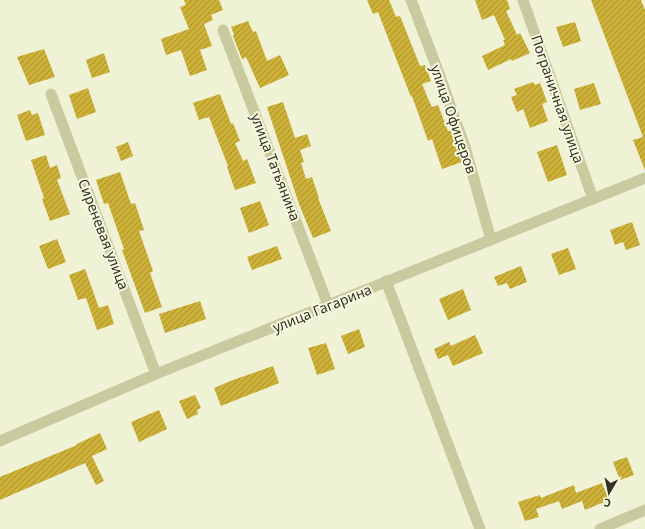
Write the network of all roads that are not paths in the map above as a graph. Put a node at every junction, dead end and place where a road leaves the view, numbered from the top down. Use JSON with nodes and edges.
{"nodes":[{"id":1,"x":411,"y":0,"type":"edge"},
{"id":2,"x":523,"y":0,"type":"edge"},
{"id":3,"x":223,"y":30,"type":"dead end"},
{"id":4,"x":51,"y":94,"type":"dead end"},
{"id":5,"x":645,"y":178,"type":"edge"},
{"id":6,"x":593,"y":199,"type":"junction"},
{"id":7,"x":491,"y":240,"type":"junction"},
{"id":8,"x":386,"y":281,"type":"junction"},
{"id":9,"x":328,"y":305,"type":"junction"},
{"id":10,"x":156,"y":374,"type":"junction"},
{"id":11,"x":0,"y":441,"type":"edge"},
{"id":12,"x":645,"y":510,"type":"edge"},
{"id":13,"x":480,"y":529,"type":"edge"},
{"id":14,"x":600,"y":529,"type":"edge"}],
"edges":[{"from":1,"to":7,"type":"street","name":"улица Офицеров"},
{"from":2,"to":6,"type":"street","name":"Пограничная улица"},
{"from":3,"to":9,"type":"street","name":"улица Татьянина"},
{"from":4,"to":10,"type":"street","name":"Сиреневая улица"},
{"from":5,"to":6,"type":"street","name":"улица Гагарина"},
{"from":6,"to":7,"type":"street","name":"улица Гагарина"},
{"from":7,"to":8,"type":"street","name":"улица Гагарина"},
{"from":8,"to":9,"type":"street","name":"улица Гагарина"},
{"from":8,"to":13,"type":"street"},
{"from":9,"to":10,"type":"street","name":"улица Гагарина"},
{"from":10,"to":11,"type":"street","name":"улица Гагарина"},
{"from":12,"to":14,"type":"street"}]}
